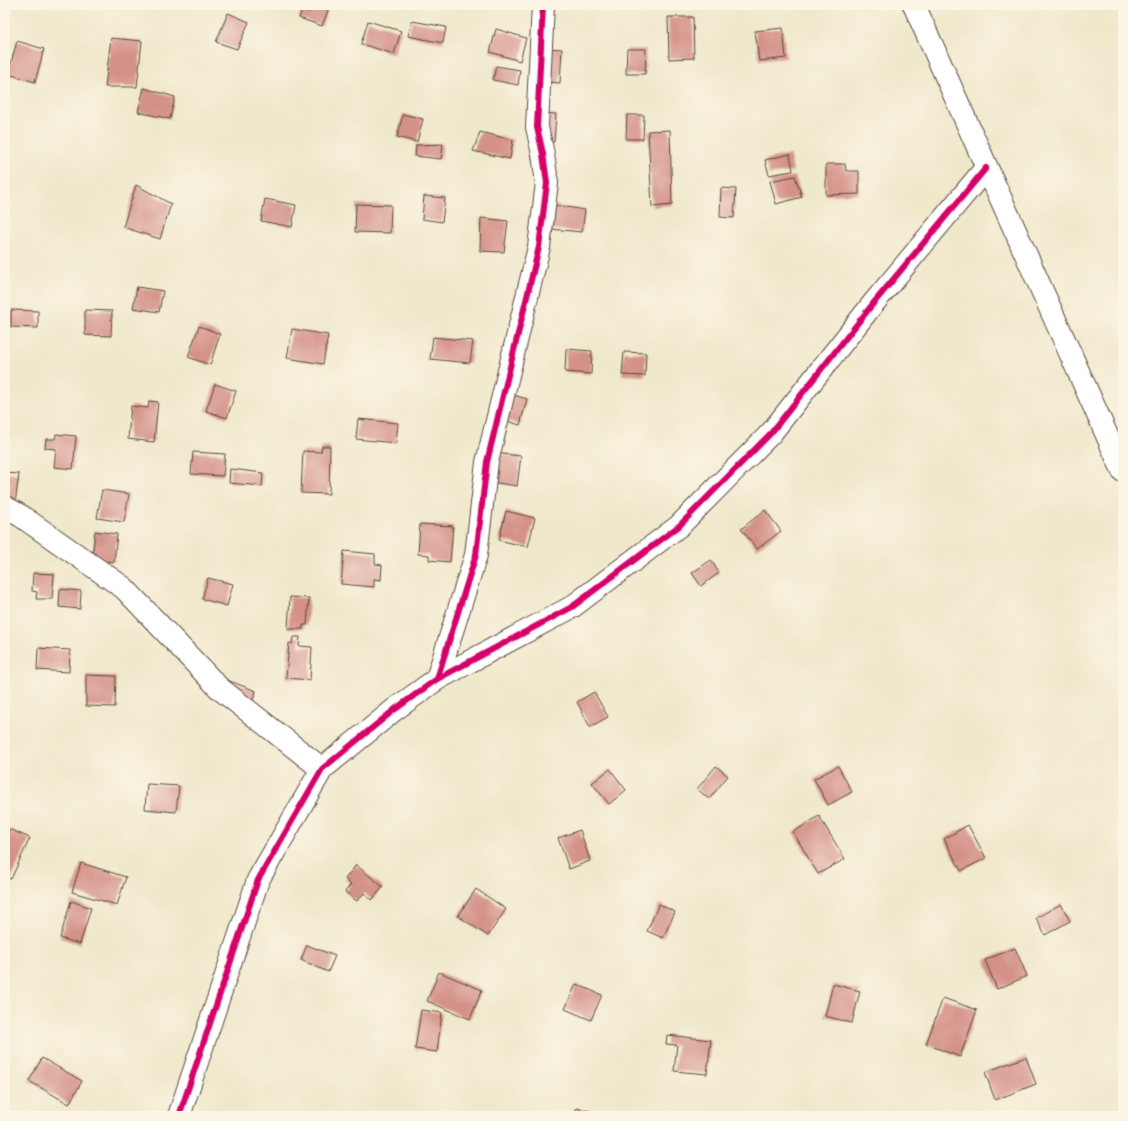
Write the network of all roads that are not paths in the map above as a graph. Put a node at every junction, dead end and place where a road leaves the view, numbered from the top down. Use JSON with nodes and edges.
{"nodes":[{"id":1,"x":543,"y":5,"type":"edge"},
{"id":2,"x":914,"y":5,"type":"edge"},
{"id":3,"x":986,"y":168,"type":"junction"},
{"id":4,"x":1123,"y":472,"type":"edge"},
{"id":5,"x":5,"y":507,"type":"edge"},
{"id":6,"x":437,"y":679,"type":"junction"},
{"id":7,"x":322,"y":769,"type":"junction"},
{"id":8,"x":179,"y":1116,"type":"edge"}],
"edges":[{"from":1,"to":6,"type":"street"},
{"from":2,"to":3,"type":"street"},
{"from":3,"to":4,"type":"street"},
{"from":3,"to":6,"type":"street"},
{"from":5,"to":7,"type":"street"},
{"from":6,"to":7,"type":"street"},
{"from":7,"to":8,"type":"street"}]}
